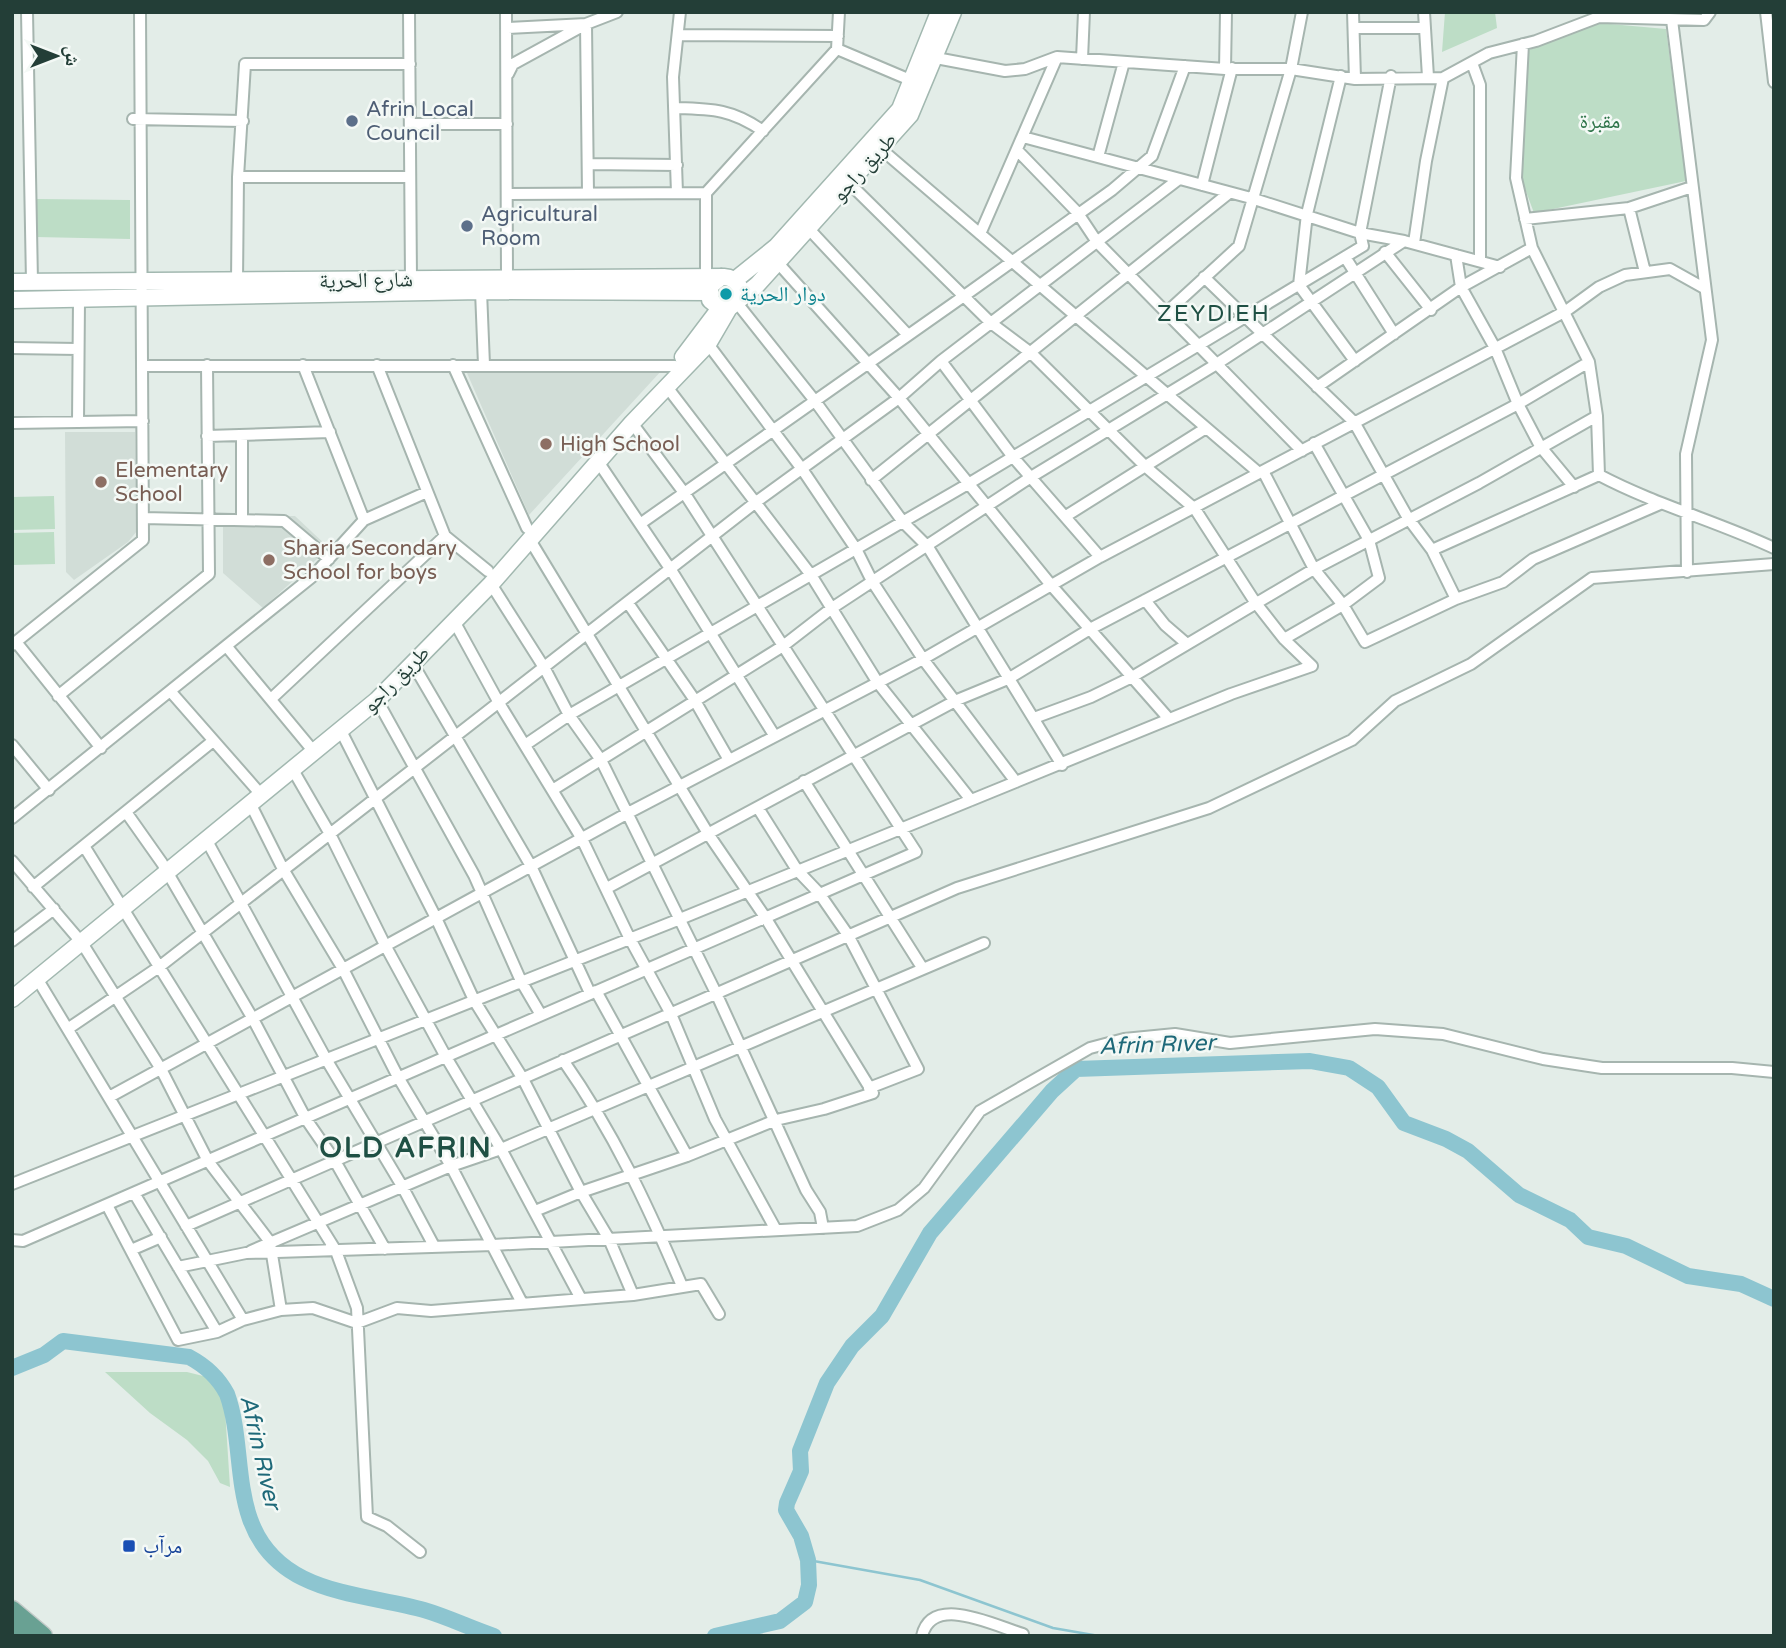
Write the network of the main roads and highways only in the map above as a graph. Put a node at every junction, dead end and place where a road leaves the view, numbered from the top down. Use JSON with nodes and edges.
{"nodes":[{"id":1,"x":940,"y":12,"type":"edge"},
{"id":2,"x":953,"y":12,"type":"edge"},
{"id":3,"x":919,"y":83,"type":"junction"},
{"id":4,"x":12,"y":282,"type":"edge"},
{"id":5,"x":718,"y":282,"type":"junction"},
{"id":6,"x":561,"y":285,"type":"junction"},
{"id":7,"x":449,"y":286,"type":"junction"},
{"id":8,"x":12,"y":300,"type":"edge"},
{"id":9,"x":731,"y":305,"type":"junction"},
{"id":10,"x":528,"y":534,"type":"junction"},
{"id":11,"x":490,"y":577,"type":"junction"},
{"id":12,"x":254,"y":798,"type":"junction"},
{"id":13,"x":164,"y":868,"type":"junction"},
{"id":14,"x":80,"y":940,"type":"junction"},
{"id":15,"x":12,"y":987,"type":"edge"},
{"id":16,"x":12,"y":999,"type":"edge"},
{"id":17,"x":12,"y":1610,"type":"edge"},
{"id":18,"x":12,"y":1626,"type":"edge"},
{"id":19,"x":24,"y":1636,"type":"edge"},
{"id":20,"x":43,"y":1636,"type":"edge"}],
"edges":[{"from":1,"to":3,"type":"main road","name":"طريق راجو"},
{"from":2,"to":3,"type":"main road","name":"طريق راجو"},
{"from":3,"to":5,"type":"main road","name":"طريق راجو"},
{"from":3,"to":9,"type":"main road","name":"طريق راجو"},
{"from":4,"to":7,"type":"main road","name":"شارع الحرية"},
{"from":5,"to":6,"type":"main road","name":"شارع الحرية"},
{"from":5,"to":9,"type":"main road"},
{"from":5,"to":9,"type":"main road"},
{"from":6,"to":7,"type":"main road","name":"شارع الحرية"},
{"from":6,"to":7,"type":"main road","name":"شارع الحرية"},
{"from":7,"to":8,"type":"main road","name":"شارع الحرية"},
{"from":9,"to":10,"type":"main road","name":"طريق راجو"},
{"from":9,"to":10,"type":"main road","name":"طريق راجو"},
{"from":10,"to":11,"type":"main road","name":"طريق راجو"},
{"from":11,"to":12,"type":"main road","name":"طريق راجو"},
{"from":11,"to":12,"type":"main road","name":"طريق راجو"},
{"from":12,"to":13,"type":"main road","name":"طريق راجو"},
{"from":12,"to":13,"type":"main road","name":"طريق راجو"},
{"from":13,"to":14,"type":"main road","name":"طريق راجو"},
{"from":14,"to":15,"type":"main road","name":"طريق راجو"},
{"from":14,"to":16,"type":"main road","name":"طريق راجو"},
{"from":17,"to":20,"type":"main road"},
{"from":18,"to":19,"type":"main road"}]}
